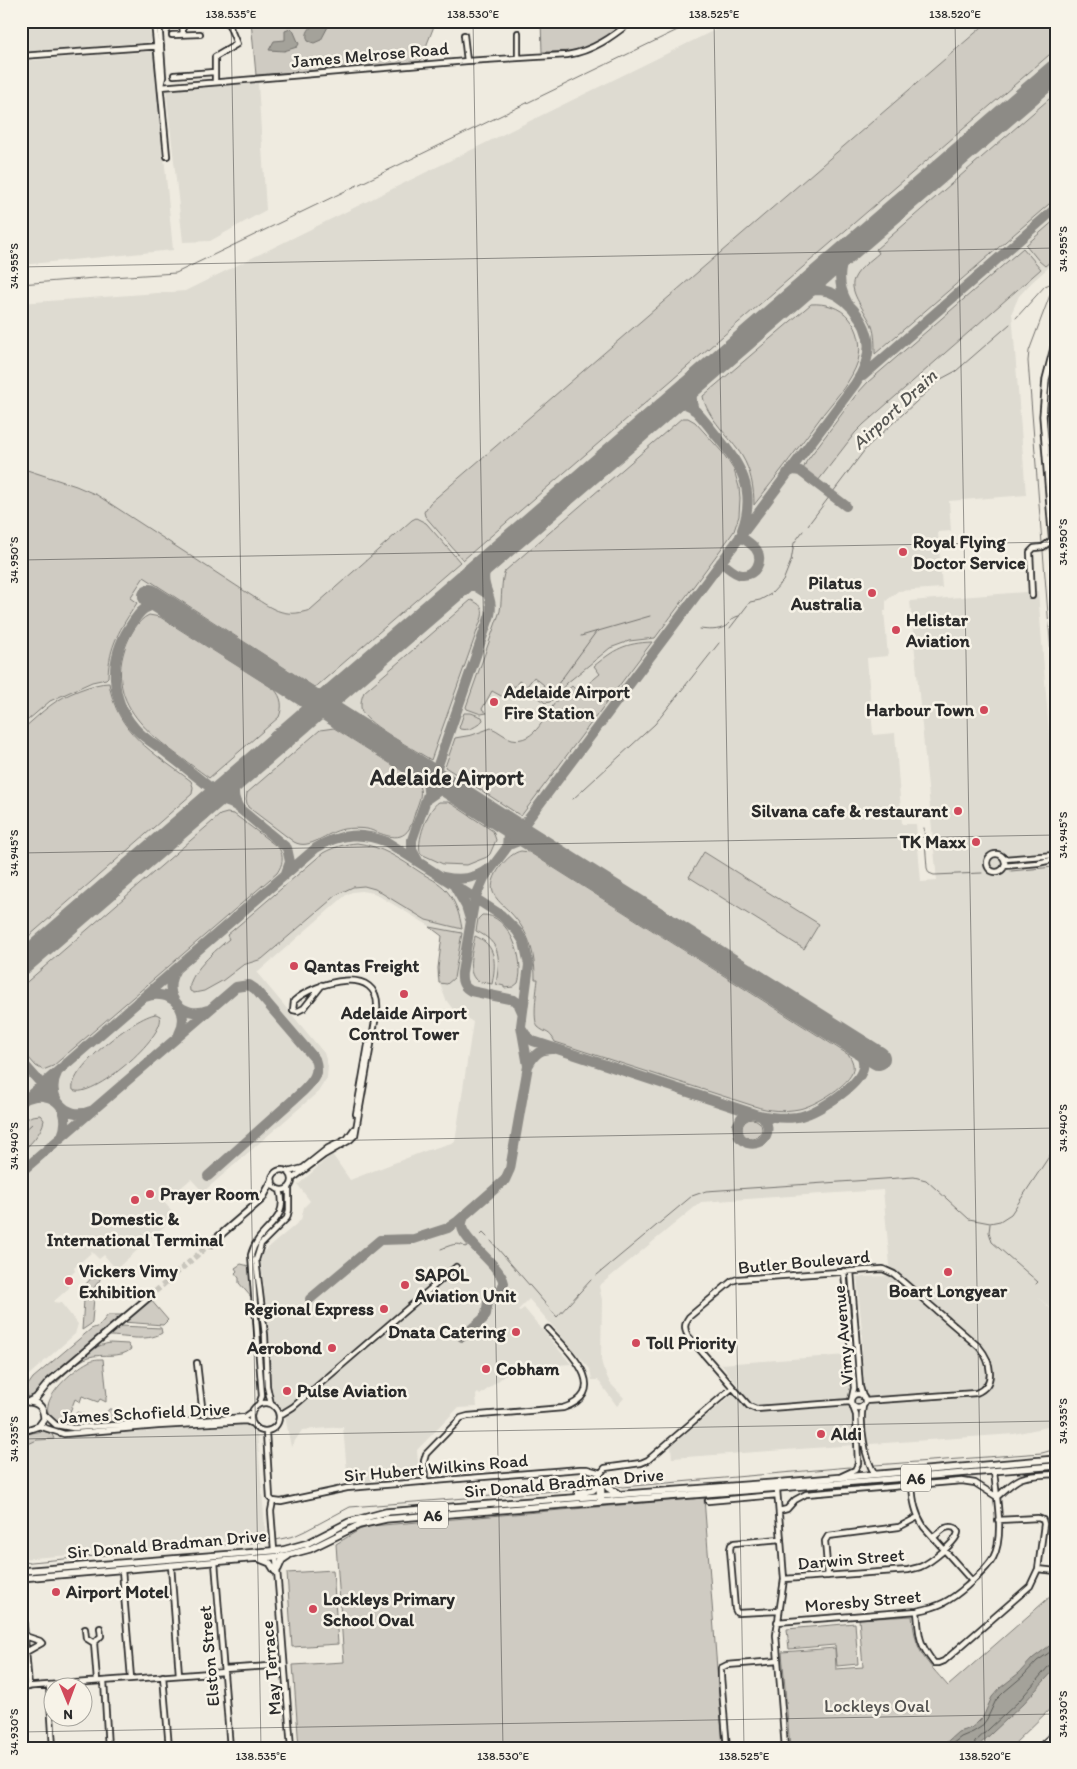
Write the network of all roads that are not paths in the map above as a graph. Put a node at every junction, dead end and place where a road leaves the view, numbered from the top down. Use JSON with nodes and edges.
{"nodes":[{"id":1,"x":154,"y":21,"type":"edge"},
{"id":2,"x":159,"y":21,"type":"edge"},
{"id":3,"x":182,"y":21,"type":"edge"},
{"id":4,"x":632,"y":21,"type":"edge"},
{"id":5,"x":229,"y":25,"type":"dead end"},
{"id":6,"x":518,"y":33,"type":"dead end"},
{"id":7,"x":183,"y":34,"type":"junction"},
{"id":8,"x":200,"y":34,"type":"dead end"},
{"id":9,"x":464,"y":35,"type":"dead end"},
{"id":10,"x":172,"y":36,"type":"dead end"},
{"id":11,"x":158,"y":46,"type":"junction"},
{"id":12,"x":21,"y":56,"type":"edge"},
{"id":13,"x":518,"y":58,"type":"junction"},
{"id":14,"x":467,"y":61,"type":"junction"},
{"id":15,"x":214,"y":72,"type":"junction"},
{"id":16,"x":174,"y":75,"type":"dead end"},
{"id":17,"x":215,"y":82,"type":"junction"},
{"id":18,"x":161,"y":87,"type":"junction"},
{"id":19,"x":167,"y":156,"type":"dead end"},
{"id":20,"x":1056,"y":340,"type":"edge"},
{"id":21,"x":1056,"y":363,"type":"edge"},
{"id":22,"x":1056,"y":505,"type":"edge"},
{"id":23,"x":1052,"y":540,"type":"junction"},
{"id":24,"x":1043,"y":547,"type":"junction"},
{"id":25,"x":1054,"y":547,"type":"edge"},
{"id":26,"x":1056,"y":584,"type":"edge"},
{"id":27,"x":1032,"y":596,"type":"dead end"},
{"id":28,"x":1055,"y":856,"type":"edge"},
{"id":29,"x":1004,"y":859,"type":"junction"},
{"id":30,"x":1004,"y":866,"type":"junction"},
{"id":31,"x":322,"y":985,"type":"junction"},
{"id":32,"x":372,"y":1034,"type":"junction"},
{"id":33,"x":288,"y":1172,"type":"junction"},
{"id":34,"x":292,"y":1179,"type":"junction"},
{"id":35,"x":272,"y":1181,"type":"junction"},
{"id":36,"x":289,"y":1188,"type":"junction"},
{"id":37,"x":280,"y":1190,"type":"junction"},
{"id":38,"x":210,"y":1244,"type":"tunnel mouth"},
{"id":39,"x":456,"y":1267,"type":"dead end"},
{"id":40,"x":844,"y":1271,"type":"junction"},
{"id":41,"x":851,"y":1271,"type":"junction"},
{"id":42,"x":148,"y":1297,"type":"tunnel mouth"},
{"id":43,"x":548,"y":1329,"type":"dead end"},
{"id":44,"x":197,"y":1363,"type":"dead end"},
{"id":45,"x":732,"y":1388,"type":"junction"},
{"id":46,"x":864,"y":1399,"type":"junction"},
{"id":47,"x":851,"y":1400,"type":"junction"},
{"id":48,"x":25,"y":1403,"type":"edge"},
{"id":49,"x":259,"y":1404,"type":"junction"},
{"id":50,"x":270,"y":1404,"type":"junction"},
{"id":51,"x":863,"y":1406,"type":"junction"},
{"id":52,"x":853,"y":1407,"type":"junction"},
{"id":53,"x":252,"y":1412,"type":"junction"},
{"id":54,"x":44,"y":1414,"type":"junction"},
{"id":55,"x":280,"y":1415,"type":"junction"},
{"id":56,"x":203,"y":1420,"type":"junction"},
{"id":57,"x":253,"y":1424,"type":"junction"},
{"id":58,"x":21,"y":1426,"type":"edge"},
{"id":59,"x":39,"y":1426,"type":"junction"},
{"id":60,"x":30,"y":1429,"type":"junction"},
{"id":61,"x":21,"y":1432,"type":"edge"},
{"id":62,"x":266,"y":1432,"type":"junction"},
{"id":63,"x":1056,"y":1459,"type":"edge"},
{"id":64,"x":1005,"y":1464,"type":"junction"},
{"id":65,"x":987,"y":1465,"type":"junction"},
{"id":66,"x":1056,"y":1466,"type":"edge"},
{"id":67,"x":994,"y":1471,"type":"junction"},
{"id":68,"x":601,"y":1473,"type":"junction"},
{"id":69,"x":875,"y":1474,"type":"junction"},
{"id":70,"x":1056,"y":1474,"type":"edge"},
{"id":71,"x":836,"y":1478,"type":"junction"},
{"id":72,"x":602,"y":1480,"type":"junction"},
{"id":73,"x":426,"y":1482,"type":"junction"},
{"id":74,"x":786,"y":1482,"type":"junction"},
{"id":75,"x":771,"y":1483,"type":"junction"},
{"id":76,"x":598,"y":1485,"type":"junction"},
{"id":77,"x":912,"y":1485,"type":"junction"},
{"id":78,"x":777,"y":1492,"type":"junction"},
{"id":79,"x":620,"y":1493,"type":"junction"},
{"id":80,"x":997,"y":1496,"type":"junction"},
{"id":81,"x":601,"y":1497,"type":"junction"},
{"id":82,"x":555,"y":1499,"type":"junction"},
{"id":83,"x":708,"y":1500,"type":"dead end"},
{"id":84,"x":273,"y":1501,"type":"junction"},
{"id":85,"x":779,"y":1511,"type":"junction"},
{"id":86,"x":918,"y":1517,"type":"junction"},
{"id":87,"x":998,"y":1520,"type":"junction"},
{"id":88,"x":934,"y":1537,"type":"junction"},
{"id":89,"x":781,"y":1539,"type":"junction"},
{"id":90,"x":274,"y":1547,"type":"junction"},
{"id":91,"x":944,"y":1549,"type":"junction"},
{"id":92,"x":293,"y":1554,"type":"junction"},
{"id":93,"x":258,"y":1558,"type":"junction"},
{"id":94,"x":215,"y":1562,"type":"junction"},
{"id":95,"x":171,"y":1565,"type":"junction"},
{"id":96,"x":84,"y":1566,"type":"junction"},
{"id":97,"x":1038,"y":1569,"type":"junction"},
{"id":98,"x":122,"y":1570,"type":"junction"},
{"id":99,"x":276,"y":1570,"type":"junction"},
{"id":100,"x":21,"y":1571,"type":"edge"},
{"id":101,"x":1056,"y":1571,"type":"edge"},
{"id":102,"x":828,"y":1576,"type":"junction"},
{"id":103,"x":21,"y":1578,"type":"edge"},
{"id":104,"x":784,"y":1579,"type":"junction"},
{"id":105,"x":972,"y":1581,"type":"junction"},
{"id":106,"x":21,"y":1590,"type":"edge"},
{"id":107,"x":779,"y":1611,"type":"junction"},
{"id":108,"x":916,"y":1611,"type":"junction"},
{"id":109,"x":777,"y":1622,"type":"junction"},
{"id":110,"x":100,"y":1628,"type":"dead end"},
{"id":111,"x":85,"y":1629,"type":"dead end"},
{"id":112,"x":25,"y":1636,"type":"junction"},
{"id":113,"x":94,"y":1642,"type":"junction"},
{"id":114,"x":26,"y":1652,"type":"junction"},
{"id":115,"x":778,"y":1661,"type":"junction"},
{"id":116,"x":284,"y":1665,"type":"junction"},
{"id":117,"x":224,"y":1670,"type":"junction"},
{"id":118,"x":179,"y":1675,"type":"junction"},
{"id":119,"x":163,"y":1676,"type":"junction"},
{"id":120,"x":131,"y":1678,"type":"junction"},
{"id":121,"x":92,"y":1681,"type":"edge"},
{"id":122,"x":97,"y":1681,"type":"junction"},
{"id":123,"x":104,"y":1681,"type":"junction"},
{"id":124,"x":42,"y":1686,"type":"edge"},
{"id":125,"x":29,"y":1687,"type":"junction"},
{"id":126,"x":21,"y":1688,"type":"edge"},
{"id":127,"x":52,"y":1726,"type":"edge"},
{"id":128,"x":1056,"y":1732,"type":"edge"},
{"id":129,"x":53,"y":1748,"type":"edge"},
{"id":130,"x":108,"y":1748,"type":"edge"},
{"id":131,"x":169,"y":1748,"type":"edge"},
{"id":132,"x":230,"y":1748,"type":"edge"},
{"id":133,"x":291,"y":1748,"type":"edge"},
{"id":134,"x":727,"y":1748,"type":"edge"},
{"id":135,"x":785,"y":1748,"type":"edge"},
{"id":136,"x":1039,"y":1748,"type":"edge"}],
"edges":[{"from":1,"to":11,"type":"street"},
{"from":2,"to":11,"type":"street"},
{"from":3,"to":7,"type":"street"},
{"from":4,"to":13,"type":"street","name":"James Melrose Road"},
{"from":5,"to":15,"type":"street"},
{"from":6,"to":13,"type":"street"},
{"from":7,"to":8,"type":"street"},
{"from":7,"to":10,"type":"street"},
{"from":9,"to":14,"type":"street"},
{"from":11,"to":12,"type":"street"},
{"from":11,"to":18,"type":"street"},
{"from":13,"to":14,"type":"street","name":"James Melrose Road"},
{"from":14,"to":17,"type":"street","name":"James Melrose Road"},
{"from":15,"to":16,"type":"street"},
{"from":15,"to":17,"type":"street"},
{"from":17,"to":18,"type":"street","name":"James Melrose Road"},
{"from":18,"to":19,"type":"street"},
{"from":20,"to":23,"type":"main road"},
{"from":21,"to":22,"type":"main road"},
{"from":23,"to":24,"type":"street"},
{"from":23,"to":25,"type":"main road"},
{"from":24,"to":25,"type":"street"},
{"from":24,"to":27,"type":"street"},
{"from":25,"to":26,"type":"main road"},
{"from":28,"to":29,"type":"street"},
{"from":28,"to":30,"type":"street"},
{"from":29,"to":30,"type":"street"},
{"from":29,"to":30,"type":"street"},
{"from":31,"to":31,"type":"street"},
{"from":31,"to":32,"type":"street"},
{"from":32,"to":33,"type":"street"},
{"from":32,"to":34,"type":"street"},
{"from":33,"to":34,"type":"street"},
{"from":33,"to":35,"type":"street"},
{"from":34,"to":36,"type":"street"},
{"from":35,"to":37,"type":"street"},
{"from":35,"to":38,"type":"main road"},
{"from":36,"to":37,"type":"street"},
{"from":36,"to":50,"type":"street"},
{"from":37,"to":49,"type":"street"},
{"from":39,"to":55,"type":"street"},
{"from":40,"to":41,"type":"street","name":"Butler Boulevard"},
{"from":40,"to":45,"type":"street","name":"Butler Boulevard"},
{"from":40,"to":47,"type":"street","name":"Vimy Avenue"},
{"from":41,"to":46,"type":"street","name":"Vimy Avenue"},
{"from":41,"to":46,"type":"street","name":"Butler Boulevard"},
{"from":42,"to":48,"type":"main road"},
{"from":43,"to":73,"type":"street"},
{"from":44,"to":56,"type":"street"},
{"from":45,"to":47,"type":"street","name":"Butler Boulevard"},
{"from":45,"to":68,"type":"street"},
{"from":46,"to":47,"type":"street"},
{"from":46,"to":51,"type":"street"},
{"from":47,"to":52,"type":"street"},
{"from":48,"to":54,"type":"main road"},
{"from":49,"to":50,"type":"street"},
{"from":49,"to":53,"type":"street"},
{"from":50,"to":55,"type":"street"},
{"from":51,"to":52,"type":"street"},
{"from":51,"to":69,"type":"street","name":"Vimy Avenue"},
{"from":52,"to":71,"type":"street","name":"Vimy Avenue"},
{"from":53,"to":56,"type":"street","name":"James Schofield Drive"},
{"from":53,"to":57,"type":"street"},
{"from":54,"to":56,"type":"street","name":"James Schofield Drive"},
{"from":54,"to":59,"type":"main road"},
{"from":55,"to":62,"type":"street"},
{"from":57,"to":59,"type":"street","name":"James Schofield Drive"},
{"from":57,"to":62,"type":"street"},
{"from":58,"to":60,"type":"main road"},
{"from":59,"to":60,"type":"main road"},
{"from":60,"to":61,"type":"main road"},
{"from":62,"to":84,"type":"street","name":"May Terrace"},
{"from":63,"to":64,"type":"main road","name":"Sir Donald Bradman Drive","number":"A6"},
{"from":64,"to":65,"type":"main road","name":"Sir Donald Bradman Drive","number":"A6"},
{"from":64,"to":67,"type":"main road"},
{"from":65,"to":67,"type":"main road"},
{"from":65,"to":69,"type":"main road","name":"Sir Donald Bradman Drive","number":"A6"},
{"from":66,"to":67,"type":"main road","name":"Sir Donald Bradman Drive","number":"A6"},
{"from":67,"to":78,"type":"main road","name":"Sir Donald Bradman Drive","number":"A6"},
{"from":67,"to":80,"type":"street","name":"Moresby Street"},
{"from":68,"to":72,"type":"street"},
{"from":68,"to":73,"type":"street","name":"Sir Hubert Wilkins Road"},
{"from":68,"to":76,"type":"street"},
{"from":69,"to":71,"type":"main road","name":"Sir Donald Bradman Drive","number":"A6"},
{"from":70,"to":80,"type":"street"},
{"from":71,"to":74,"type":"main road","name":"Sir Donald Bradman Drive","number":"A6"},
{"from":72,"to":79,"type":"main road"},
{"from":72,"to":81,"type":"street"},
{"from":73,"to":84,"type":"street","name":"Sir Hubert Wilkins Road"},
{"from":74,"to":75,"type":"main road","name":"Sir Donald Bradman Drive","number":"A6"},
{"from":74,"to":78,"type":"main road"},
{"from":75,"to":78,"type":"main road"},
{"from":75,"to":79,"type":"main road","name":"Sir Donald Bradman Drive","number":"A6"},
{"from":76,"to":81,"type":"street"},
{"from":76,"to":82,"type":"main road"},
{"from":77,"to":80,"type":"street"},
{"from":77,"to":85,"type":"street"},
{"from":77,"to":86,"type":"street"},
{"from":78,"to":81,"type":"main road","name":"Sir Donald Bradman Drive","number":"A6"},
{"from":78,"to":83,"type":"street","name":"Sir Donald Bradman Drive"},
{"from":78,"to":85,"type":"street"},
{"from":79,"to":81,"type":"main road","name":"Sir Donald Bradman Drive","number":"A6"},
{"from":80,"to":87,"type":"street","name":"Moresby Street"},
{"from":81,"to":82,"type":"main road","name":"Sir Donald Bradman Drive","number":"A6"},
{"from":81,"to":92,"type":"main road","name":"Sir Donald Bradman Drive","number":"A6"},
{"from":82,"to":90,"type":"main road","name":"Sir Donald Bradman Drive","number":"A6"},
{"from":84,"to":90,"type":"street","name":"May Terrace"},
{"from":85,"to":89,"type":"street"},
{"from":86,"to":88,"type":"street"},
{"from":86,"to":102,"type":"street"},
{"from":87,"to":97,"type":"street"},
{"from":87,"to":105,"type":"street","name":"Moresby Street"},
{"from":88,"to":91,"type":"street"},
{"from":88,"to":91,"type":"street","name":"Darwin Street"},
{"from":89,"to":104,"type":"street"},
{"from":89,"to":107,"type":"street"},
{"from":90,"to":92,"type":"main road","name":"Sir Donald Bradman Drive","number":"A6"},
{"from":90,"to":93,"type":"main road","name":"Sir Donald Bradman Drive","number":"A6"},
{"from":90,"to":96,"type":"main road","name":"Sir Donald Bradman Drive"},
{"from":90,"to":99,"type":"street","name":"May Terrace"},
{"from":91,"to":102,"type":"street","name":"Darwin Street"},
{"from":91,"to":105,"type":"street"},
{"from":92,"to":99,"type":"main road"},
{"from":93,"to":94,"type":"main road","name":"Sir Donald Bradman Drive","number":"A6"},
{"from":93,"to":99,"type":"main road"},
{"from":94,"to":95,"type":"main road","name":"Sir Donald Bradman Drive","number":"A6"},
{"from":94,"to":117,"type":"street","name":"Elston Street"},
{"from":95,"to":98,"type":"main road","name":"Sir Donald Bradman Drive","number":"A6"},
{"from":95,"to":118,"type":"street"},
{"from":96,"to":98,"type":"main road"},
{"from":96,"to":100,"type":"main road","name":"Sir Donald Bradman Drive"},
{"from":97,"to":101,"type":"street"},
{"from":97,"to":108,"type":"street"},
{"from":98,"to":103,"type":"main road","name":"Sir Donald Bradman Drive","number":"A6"},
{"from":98,"to":120,"type":"street"},
{"from":99,"to":116,"type":"street","name":"May Terrace"},
{"from":102,"to":104,"type":"street","name":"Darwin Street"},
{"from":104,"to":107,"type":"street"},
{"from":105,"to":108,"type":"street","name":"Moresby Street"},
{"from":106,"to":112,"type":"street"},
{"from":107,"to":109,"type":"street"},
{"from":108,"to":109,"type":"street","name":"Moresby Street"},
{"from":109,"to":115,"type":"street"},
{"from":110,"to":113,"type":"street"},
{"from":111,"to":113,"type":"street"},
{"from":112,"to":114,"type":"street"},
{"from":112,"to":114,"type":"street"},
{"from":113,"to":122,"type":"street"},
{"from":114,"to":125,"type":"street"},
{"from":115,"to":134,"type":"street"},
{"from":115,"to":135,"type":"street"},
{"from":116,"to":117,"type":"street"},
{"from":116,"to":133,"type":"street","name":"May Terrace"},
{"from":117,"to":118,"type":"street"},
{"from":117,"to":132,"type":"street","name":"Elston Street"},
{"from":118,"to":119,"type":"street"},
{"from":119,"to":120,"type":"street"},
{"from":119,"to":131,"type":"street"},
{"from":120,"to":123,"type":"street"},
{"from":121,"to":122,"type":"street"},
{"from":122,"to":123,"type":"street"},
{"from":123,"to":130,"type":"street"},
{"from":124,"to":125,"type":"street"},
{"from":125,"to":126,"type":"street"},
{"from":127,"to":129,"type":"street"},
{"from":128,"to":136,"type":"street"}]}
